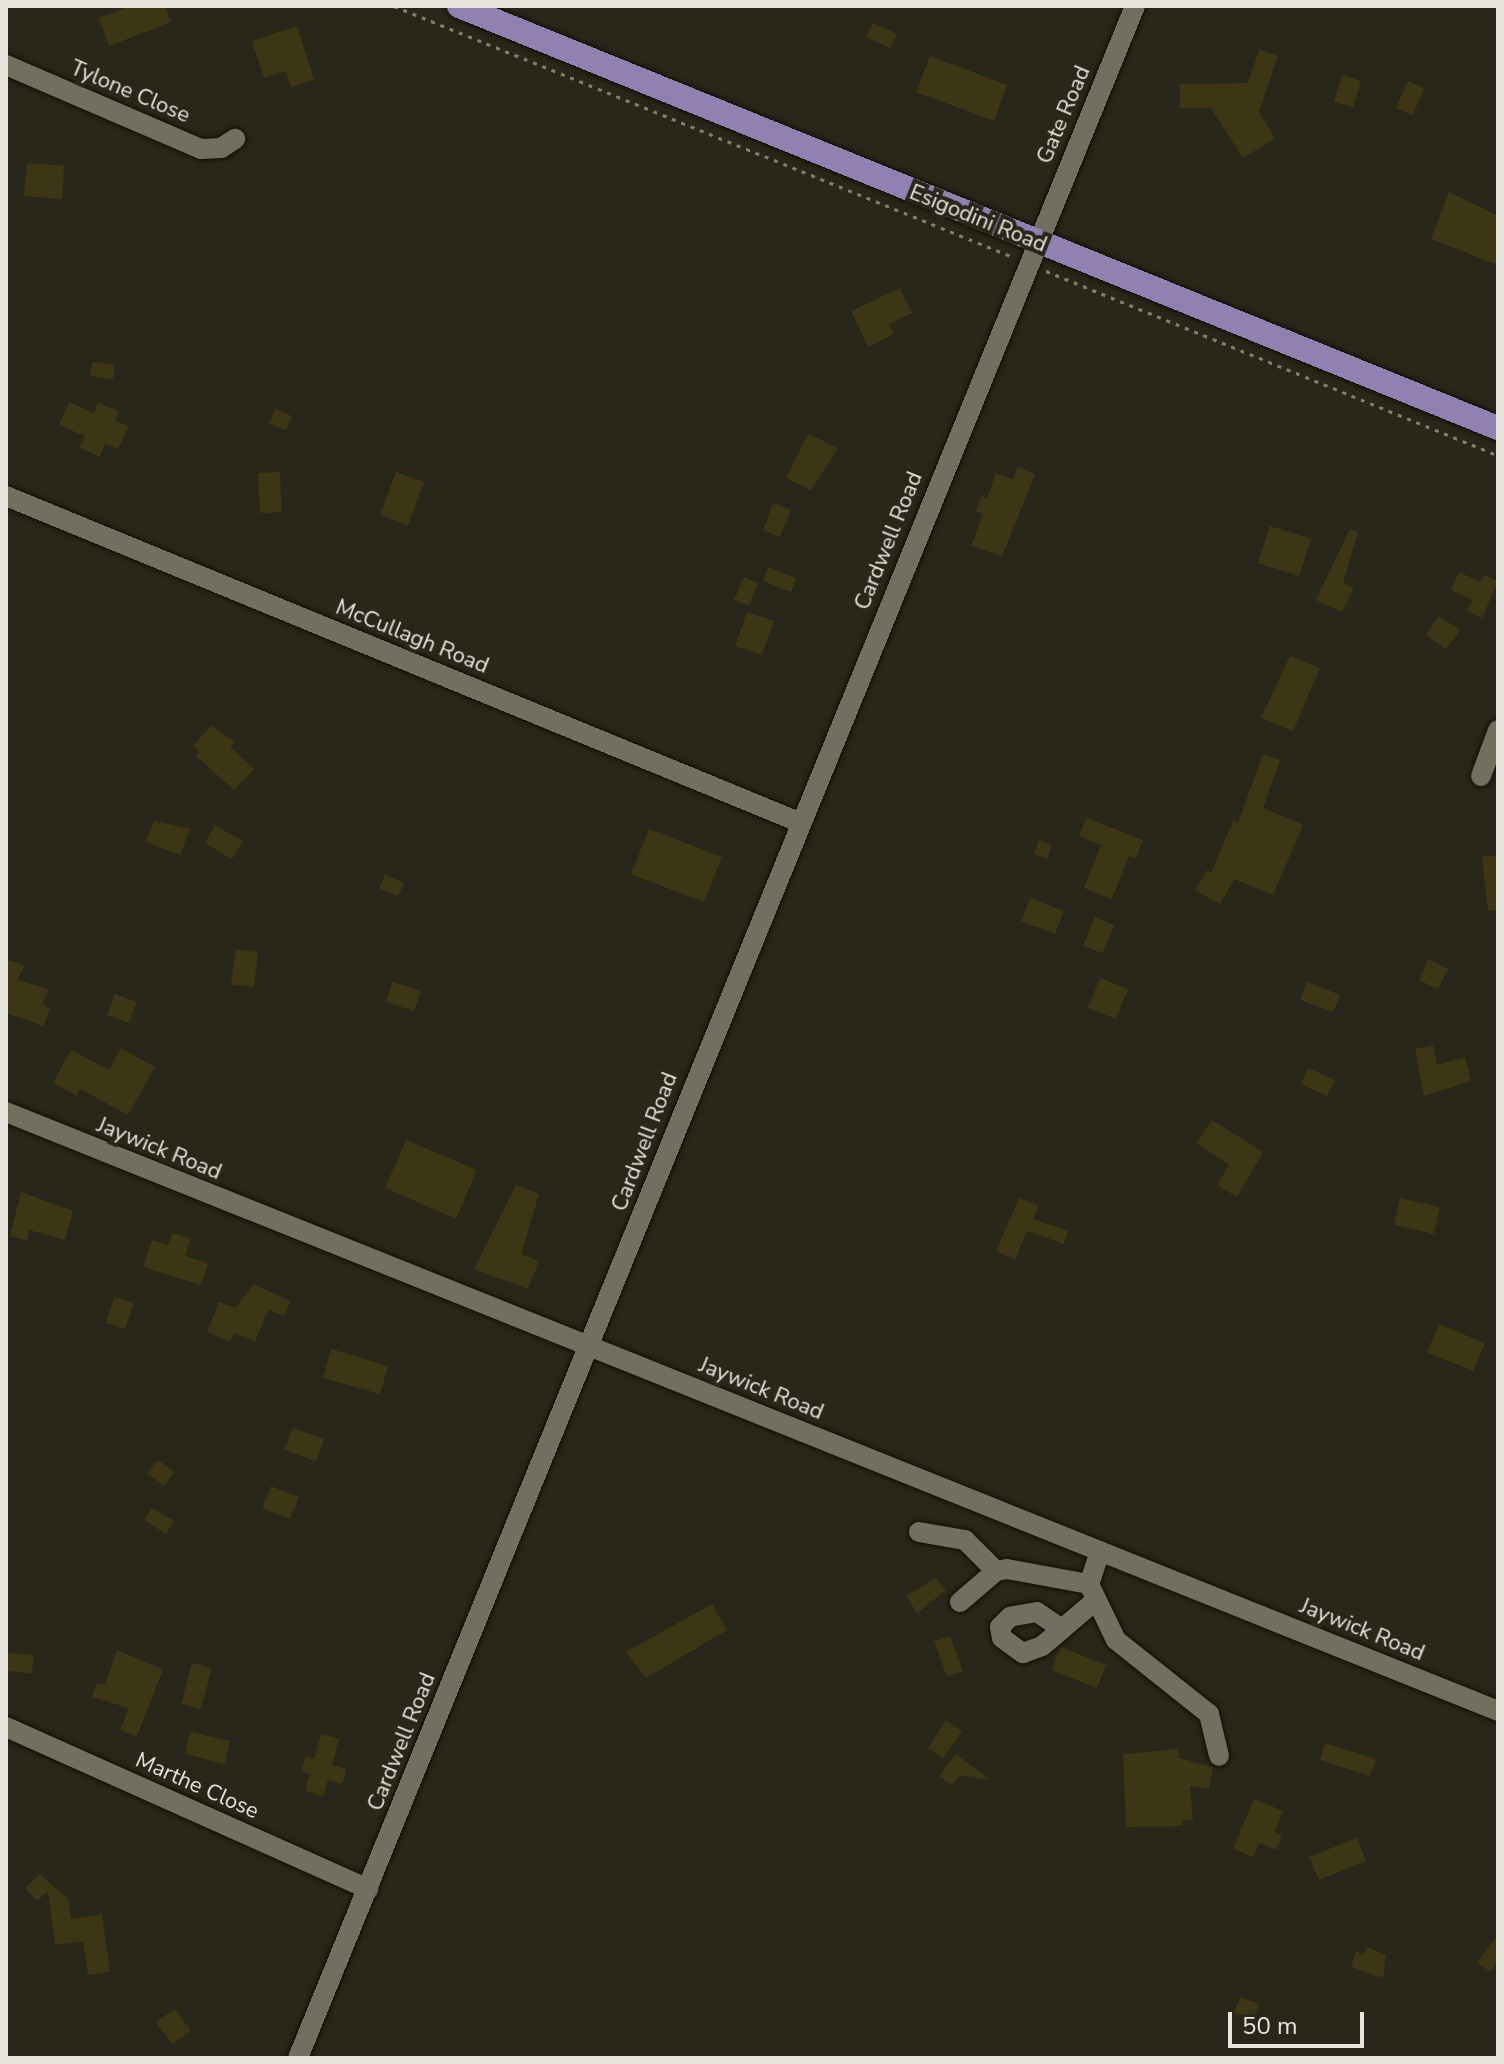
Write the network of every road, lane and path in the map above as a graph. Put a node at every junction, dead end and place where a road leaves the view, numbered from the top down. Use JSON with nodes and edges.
{"nodes":[{"id":1,"x":394,"y":6,"type":"edge"},
{"id":2,"x":459,"y":6,"type":"edge"},
{"id":3,"x":1135,"y":6,"type":"edge"},
{"id":4,"x":6,"y":65,"type":"edge"},
{"id":5,"x":235,"y":139,"type":"dead end"},
{"id":6,"x":1033,"y":253,"type":"junction"},
{"id":7,"x":1498,"y":428,"type":"edge"},
{"id":8,"x":1498,"y":455,"type":"edge"},
{"id":9,"x":6,"y":496,"type":"edge"},
{"id":10,"x":1498,"y":730,"type":"edge"},
{"id":11,"x":1481,"y":776,"type":"dead end"},
{"id":12,"x":799,"y":822,"type":"junction"},
{"id":13,"x":6,"y":1112,"type":"edge"},
{"id":14,"x":590,"y":1347,"type":"junction"},
{"id":15,"x":919,"y":1532,"type":"dead end"},
{"id":16,"x":1100,"y":1551,"type":"junction"},
{"id":17,"x":996,"y":1571,"type":"junction"},
{"id":18,"x":1092,"y":1592,"type":"junction"},
{"id":19,"x":960,"y":1602,"type":"dead end"},
{"id":20,"x":1062,"y":1629,"type":"dead end"},
{"id":21,"x":1498,"y":1711,"type":"edge"},
{"id":22,"x":6,"y":1727,"type":"edge"},
{"id":23,"x":1219,"y":1756,"type":"dead end"},
{"id":24,"x":368,"y":1889,"type":"junction"},
{"id":25,"x":298,"y":2058,"type":"edge"}],
"edges":[{"from":1,"to":6,"type":"path"},
{"from":2,"to":6,"type":"main road","name":"Esigodini Road"},
{"from":3,"to":6,"type":"street","name":"Gate Road"},
{"from":4,"to":5,"type":"street","name":"Tylone Close"},
{"from":6,"to":7,"type":"main road","name":"Esigodini Road"},
{"from":6,"to":8,"type":"path"},
{"from":6,"to":12,"type":"street","name":"Cardwell Road"},
{"from":9,"to":12,"type":"street","name":"McCullagh Road"},
{"from":10,"to":11,"type":"street"},
{"from":12,"to":14,"type":"street","name":"Cardwell Road"},
{"from":13,"to":14,"type":"street","name":"Jaywick Road"},
{"from":14,"to":16,"type":"street","name":"Jaywick Road"},
{"from":14,"to":24,"type":"street","name":"Cardwell Road"},
{"from":15,"to":17,"type":"street"},
{"from":16,"to":18,"type":"street"},
{"from":16,"to":21,"type":"street","name":"Jaywick Road"},
{"from":17,"to":18,"type":"street"},
{"from":17,"to":19,"type":"street"},
{"from":18,"to":20,"type":"street"},
{"from":18,"to":23,"type":"street"},
{"from":22,"to":24,"type":"street","name":"Marthe Close"},
{"from":24,"to":25,"type":"street","name":"Cardwell Road"}]}
